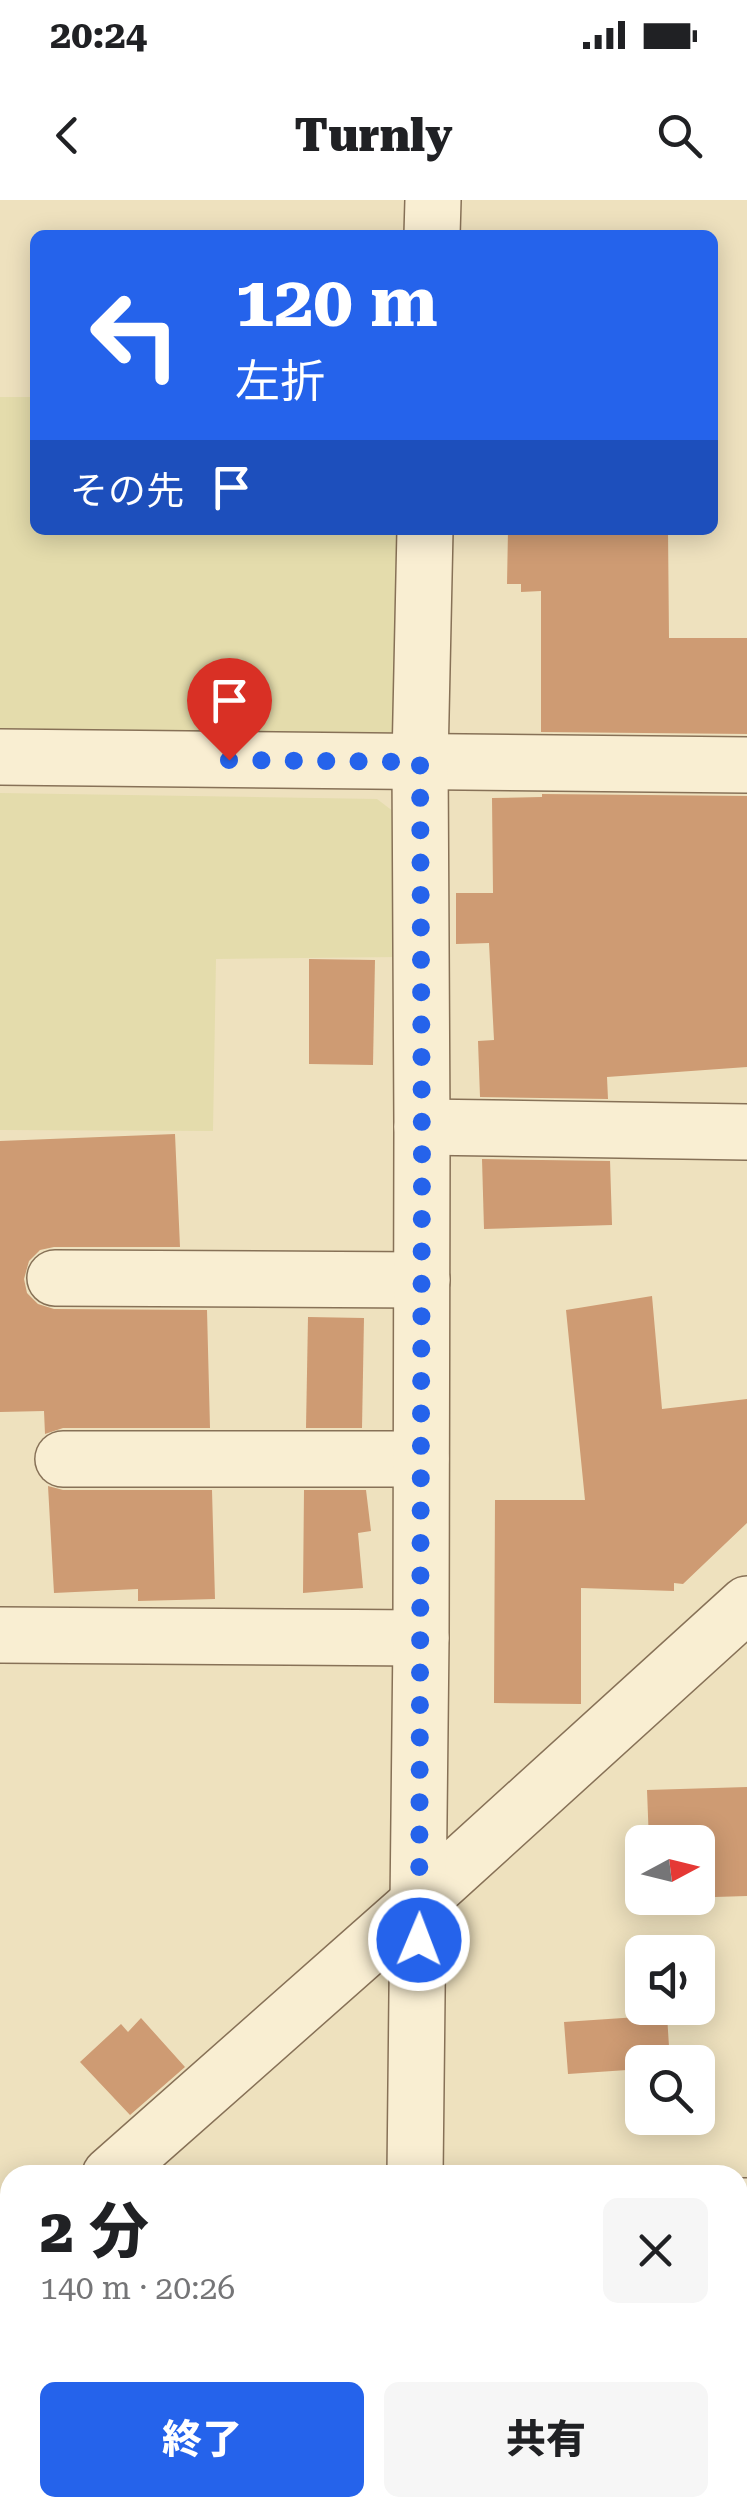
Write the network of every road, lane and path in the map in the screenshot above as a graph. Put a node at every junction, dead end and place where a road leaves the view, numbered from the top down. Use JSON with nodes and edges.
{"nodes":[{"id":1,"x":433,"y":200,"type":"edge"},
{"id":2,"x":432,"y":230,"type":"edge"},
{"id":3,"x":426,"y":535,"type":"edge"},
{"id":4,"x":0,"y":758,"type":"edge"},
{"id":5,"x":420,"y":762,"type":"junction"},
{"id":6,"x":747,"y":764,"type":"edge"},
{"id":7,"x":422,"y":1126,"type":"junction"},
{"id":8,"x":747,"y":1132,"type":"edge"},
{"id":9,"x":55,"y":1278,"type":"dead end"},
{"id":10,"x":422,"y":1280,"type":"junction"},
{"id":11,"x":421,"y":1458,"type":"junction"},
{"id":12,"x":63,"y":1459,"type":"dead end"},
{"id":13,"x":747,"y":1604,"type":"edge"},
{"id":14,"x":0,"y":1635,"type":"edge"},
{"id":15,"x":421,"y":1638,"type":"junction"},
{"id":16,"x":420,"y":1901,"type":"junction"},
{"id":17,"x":121,"y":2165,"type":"edge"},
{"id":18,"x":414,"y":2165,"type":"edge"}],
"edges":[{"from":1,"to":2,"type":"street"},
{"from":3,"to":5,"type":"street"},
{"from":4,"to":5,"type":"street"},
{"from":5,"to":6,"type":"street"},
{"from":5,"to":7,"type":"street"},
{"from":7,"to":8,"type":"street"},
{"from":7,"to":10,"type":"street"},
{"from":9,"to":10,"type":"street"},
{"from":10,"to":11,"type":"street"},
{"from":11,"to":12,"type":"street"},
{"from":11,"to":15,"type":"street"},
{"from":13,"to":16,"type":"street"},
{"from":14,"to":15,"type":"street"},
{"from":15,"to":16,"type":"street"},
{"from":16,"to":17,"type":"street"},
{"from":16,"to":18,"type":"street"}]}
